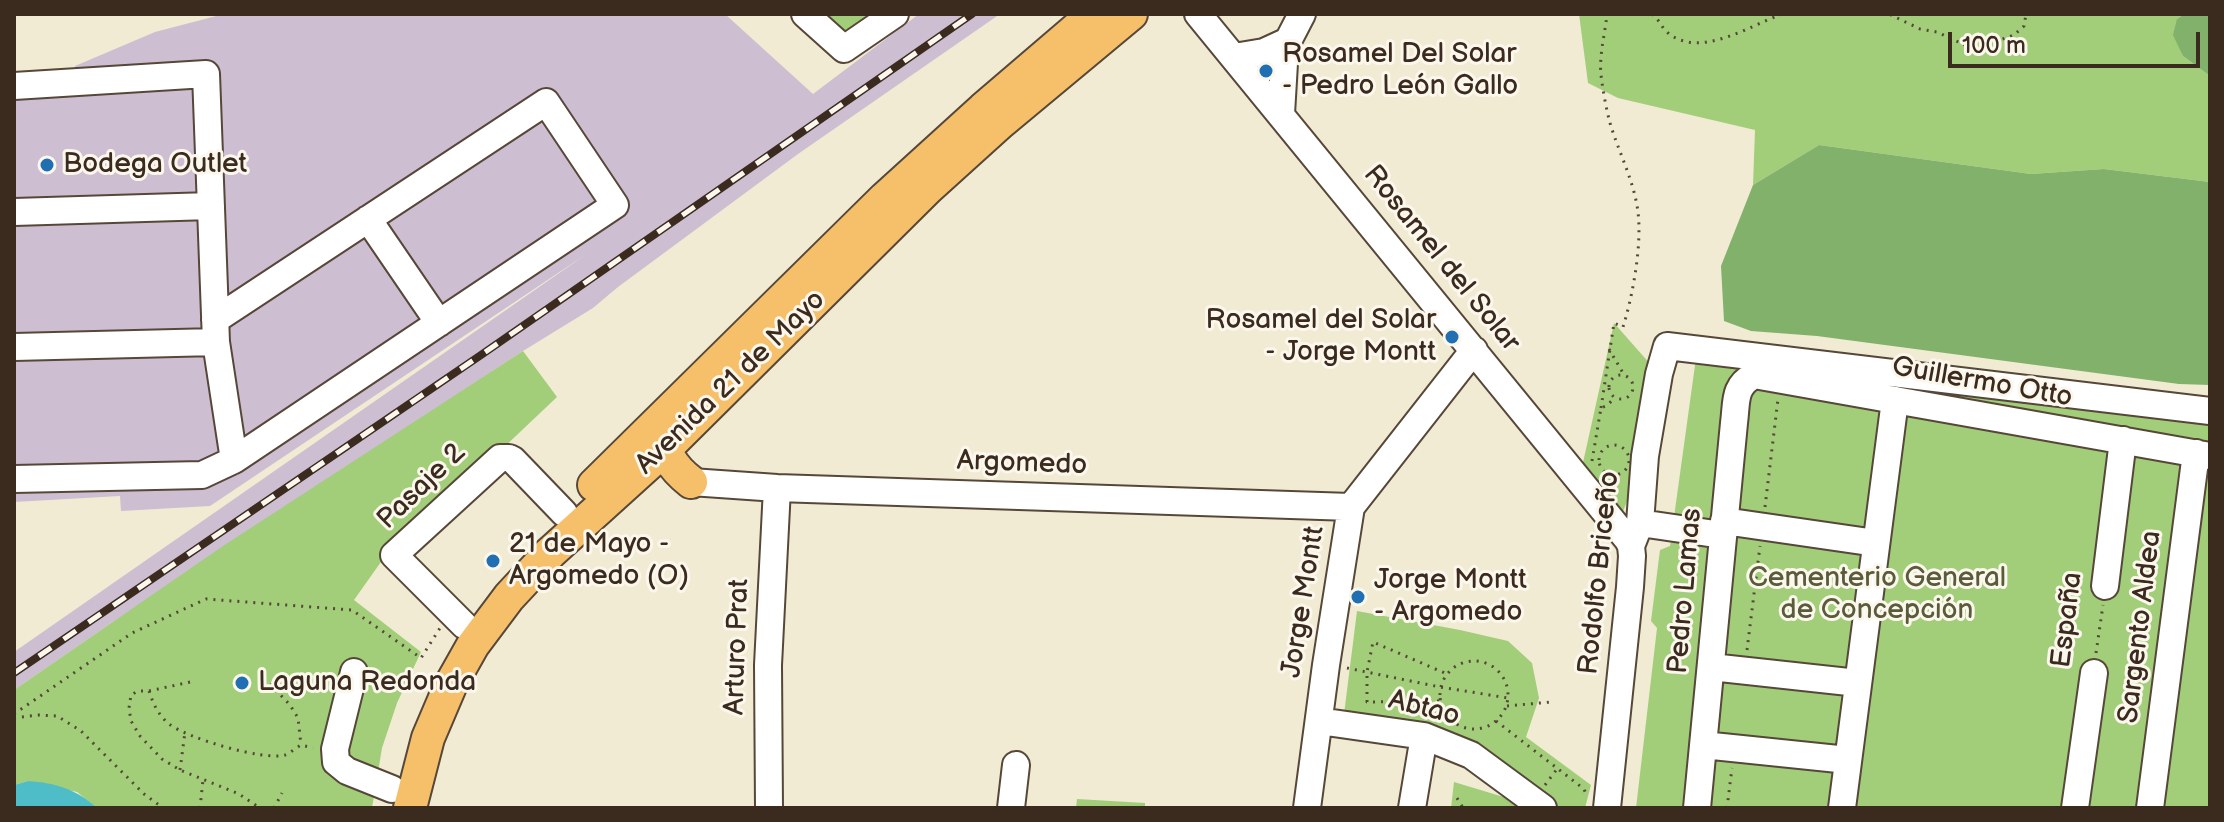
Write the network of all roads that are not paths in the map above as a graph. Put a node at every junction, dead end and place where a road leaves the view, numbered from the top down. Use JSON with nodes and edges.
{"nodes":[{"id":1,"x":805,"y":14,"type":"edge"},
{"id":2,"x":895,"y":14,"type":"edge"},
{"id":3,"x":1094,"y":14,"type":"edge"},
{"id":4,"x":1131,"y":14,"type":"edge"},
{"id":5,"x":1198,"y":14,"type":"edge"},
{"id":6,"x":1302,"y":14,"type":"edge"},
{"id":7,"x":1288,"y":41,"type":"junction"},
{"id":8,"x":1234,"y":57,"type":"junction"},
{"id":9,"x":14,"y":86,"type":"edge"},
{"id":10,"x":1281,"y":114,"type":"junction"},
{"id":11,"x":211,"y":206,"type":"junction"},
{"id":12,"x":14,"y":212,"type":"edge"},
{"id":13,"x":368,"y":219,"type":"junction"},
{"id":14,"x":439,"y":323,"type":"junction"},
{"id":15,"x":215,"y":331,"type":"junction"},
{"id":16,"x":14,"y":347,"type":"edge"},
{"id":17,"x":1474,"y":350,"type":"junction"},
{"id":18,"x":1744,"y":381,"type":"joint"},
{"id":19,"x":1895,"y":400,"type":"junction"},
{"id":20,"x":2210,"y":411,"type":"edge"},
{"id":21,"x":668,"y":413,"type":"junction"},
{"id":22,"x":2123,"y":440,"type":"junction"},
{"id":23,"x":665,"y":449,"type":"junction"},
{"id":24,"x":2203,"y":454,"type":"edge"},
{"id":25,"x":234,"y":460,"type":"junction"},
{"id":26,"x":14,"y":479,"type":"edge"},
{"id":27,"x":691,"y":482,"type":"junction"},
{"id":28,"x":777,"y":488,"type":"junction"},
{"id":29,"x":617,"y":491,"type":"junction"},
{"id":30,"x":1351,"y":507,"type":"junction"},
{"id":31,"x":564,"y":513,"type":"junction"},
{"id":32,"x":1723,"y":528,"type":"junction"},
{"id":33,"x":1636,"y":535,"type":"junction"},
{"id":34,"x":1876,"y":543,"type":"junction"},
{"id":35,"x":2105,"y":586,"type":"road end"},
{"id":36,"x":1630,"y":587,"type":"junction"},
{"id":37,"x":1612,"y":609,"type":"dead end"},
{"id":38,"x":457,"y":618,"type":"junction"},
{"id":39,"x":1711,"y":667,"type":"junction"},
{"id":40,"x":354,"y":672,"type":"dead end"},
{"id":41,"x":2094,"y":673,"type":"road end"},
{"id":42,"x":1858,"y":683,"type":"junction"},
{"id":43,"x":1319,"y":721,"type":"junction"},
{"id":44,"x":1424,"y":736,"type":"junction"},
{"id":45,"x":1703,"y":745,"type":"junction"},
{"id":46,"x":1848,"y":760,"type":"junction"},
{"id":47,"x":1016,"y":765,"type":"dead end"},
{"id":48,"x":396,"y":802,"type":"edge"},
{"id":49,"x":1598,"y":802,"type":"edge"},
{"id":50,"x":769,"y":808,"type":"edge"},
{"id":51,"x":1011,"y":808,"type":"edge"},
{"id":52,"x":1307,"y":808,"type":"edge"},
{"id":53,"x":1412,"y":808,"type":"edge"},
{"id":54,"x":1543,"y":808,"type":"edge"},
{"id":55,"x":1697,"y":808,"type":"edge"},
{"id":56,"x":1842,"y":808,"type":"edge"},
{"id":57,"x":2075,"y":808,"type":"edge"},
{"id":58,"x":2150,"y":808,"type":"edge"}],
"edges":[{"from":1,"to":2,"type":"street"},
{"from":3,"to":21,"type":"main road","name":"Avenida 21 de Mayo"},
{"from":4,"to":23,"type":"main road","name":"Avenida 21 de Mayo"},
{"from":5,"to":8,"type":"street","name":"Rosamel del Solar"},
{"from":6,"to":7,"type":"street"},
{"from":7,"to":8,"type":"street"},
{"from":7,"to":10,"type":"street"},
{"from":8,"to":10,"type":"street","name":"Rosamel del Solar"},
{"from":9,"to":11,"type":"street"},
{"from":10,"to":17,"type":"street","name":"Rosamel del Solar"},
{"from":11,"to":12,"type":"street"},
{"from":11,"to":15,"type":"street"},
{"from":13,"to":14,"type":"street"},
{"from":13,"to":14,"type":"street"},
{"from":13,"to":15,"type":"street"},
{"from":14,"to":25,"type":"street"},
{"from":15,"to":16,"type":"street"},
{"from":15,"to":25,"type":"street"},
{"from":17,"to":30,"type":"street","name":"Jorge Montt"},
{"from":17,"to":33,"type":"street","name":"Rosamel del Solar"},
{"from":18,"to":19,"type":"street","name":"Guillermo Otto"},
{"from":18,"to":32,"type":"street","name":"Pedro Lamas"},
{"from":19,"to":22,"type":"street","name":"Guillermo Otto"},
{"from":19,"to":34,"type":"street"},
{"from":20,"to":33,"type":"street","name":"Rodolfo Briceño"},
{"from":21,"to":23,"type":"main road"},
{"from":21,"to":31,"type":"main road","name":"Avenida 21 de Mayo"},
{"from":22,"to":24,"type":"street","name":"Guillermo Otto"},
{"from":22,"to":35,"type":"street","name":"España"},
{"from":23,"to":27,"type":"main road"},
{"from":23,"to":29,"type":"main road","name":"Avenida 21 de Mayo"},
{"from":24,"to":58,"type":"street","name":"Sargento Aldea"},
{"from":25,"to":26,"type":"street"},
{"from":27,"to":28,"type":"street","name":"Argomedo"},
{"from":27,"to":29,"type":"main road"},
{"from":28,"to":30,"type":"street","name":"Argomedo"},
{"from":28,"to":50,"type":"street","name":"Arturo Prat"},
{"from":29,"to":48,"type":"main road","name":"Avenida 21 de Mayo"},
{"from":30,"to":43,"type":"street","name":"Jorge Montt"},
{"from":31,"to":38,"type":"main road","name":"Avenida 21 de Mayo"},
{"from":31,"to":38,"type":"street","name":"Pasaje 2"},
{"from":32,"to":33,"type":"street"},
{"from":32,"to":34,"type":"street"},
{"from":32,"to":39,"type":"street","name":"Pedro Lamas"},
{"from":33,"to":36,"type":"street","name":"Rodolfo Briceño"},
{"from":34,"to":42,"type":"street"},
{"from":36,"to":37,"type":"street"},
{"from":36,"to":49,"type":"street","name":"Rodolfo Briceño"},
{"from":38,"to":48,"type":"main road","name":"Avenida 21 de Mayo"},
{"from":39,"to":42,"type":"street"},
{"from":39,"to":45,"type":"street","name":"Pedro Lamas"},
{"from":40,"to":48,"type":"street"},
{"from":41,"to":57,"type":"street","name":"España"},
{"from":42,"to":46,"type":"street"},
{"from":43,"to":44,"type":"street","name":"Abtao"},
{"from":43,"to":52,"type":"street","name":"Jorge Montt"},
{"from":44,"to":53,"type":"street"},
{"from":44,"to":54,"type":"street","name":"Abtao"},
{"from":45,"to":46,"type":"street"},
{"from":45,"to":55,"type":"street","name":"Pedro Lamas"},
{"from":46,"to":56,"type":"street"},
{"from":47,"to":51,"type":"street"}]}
